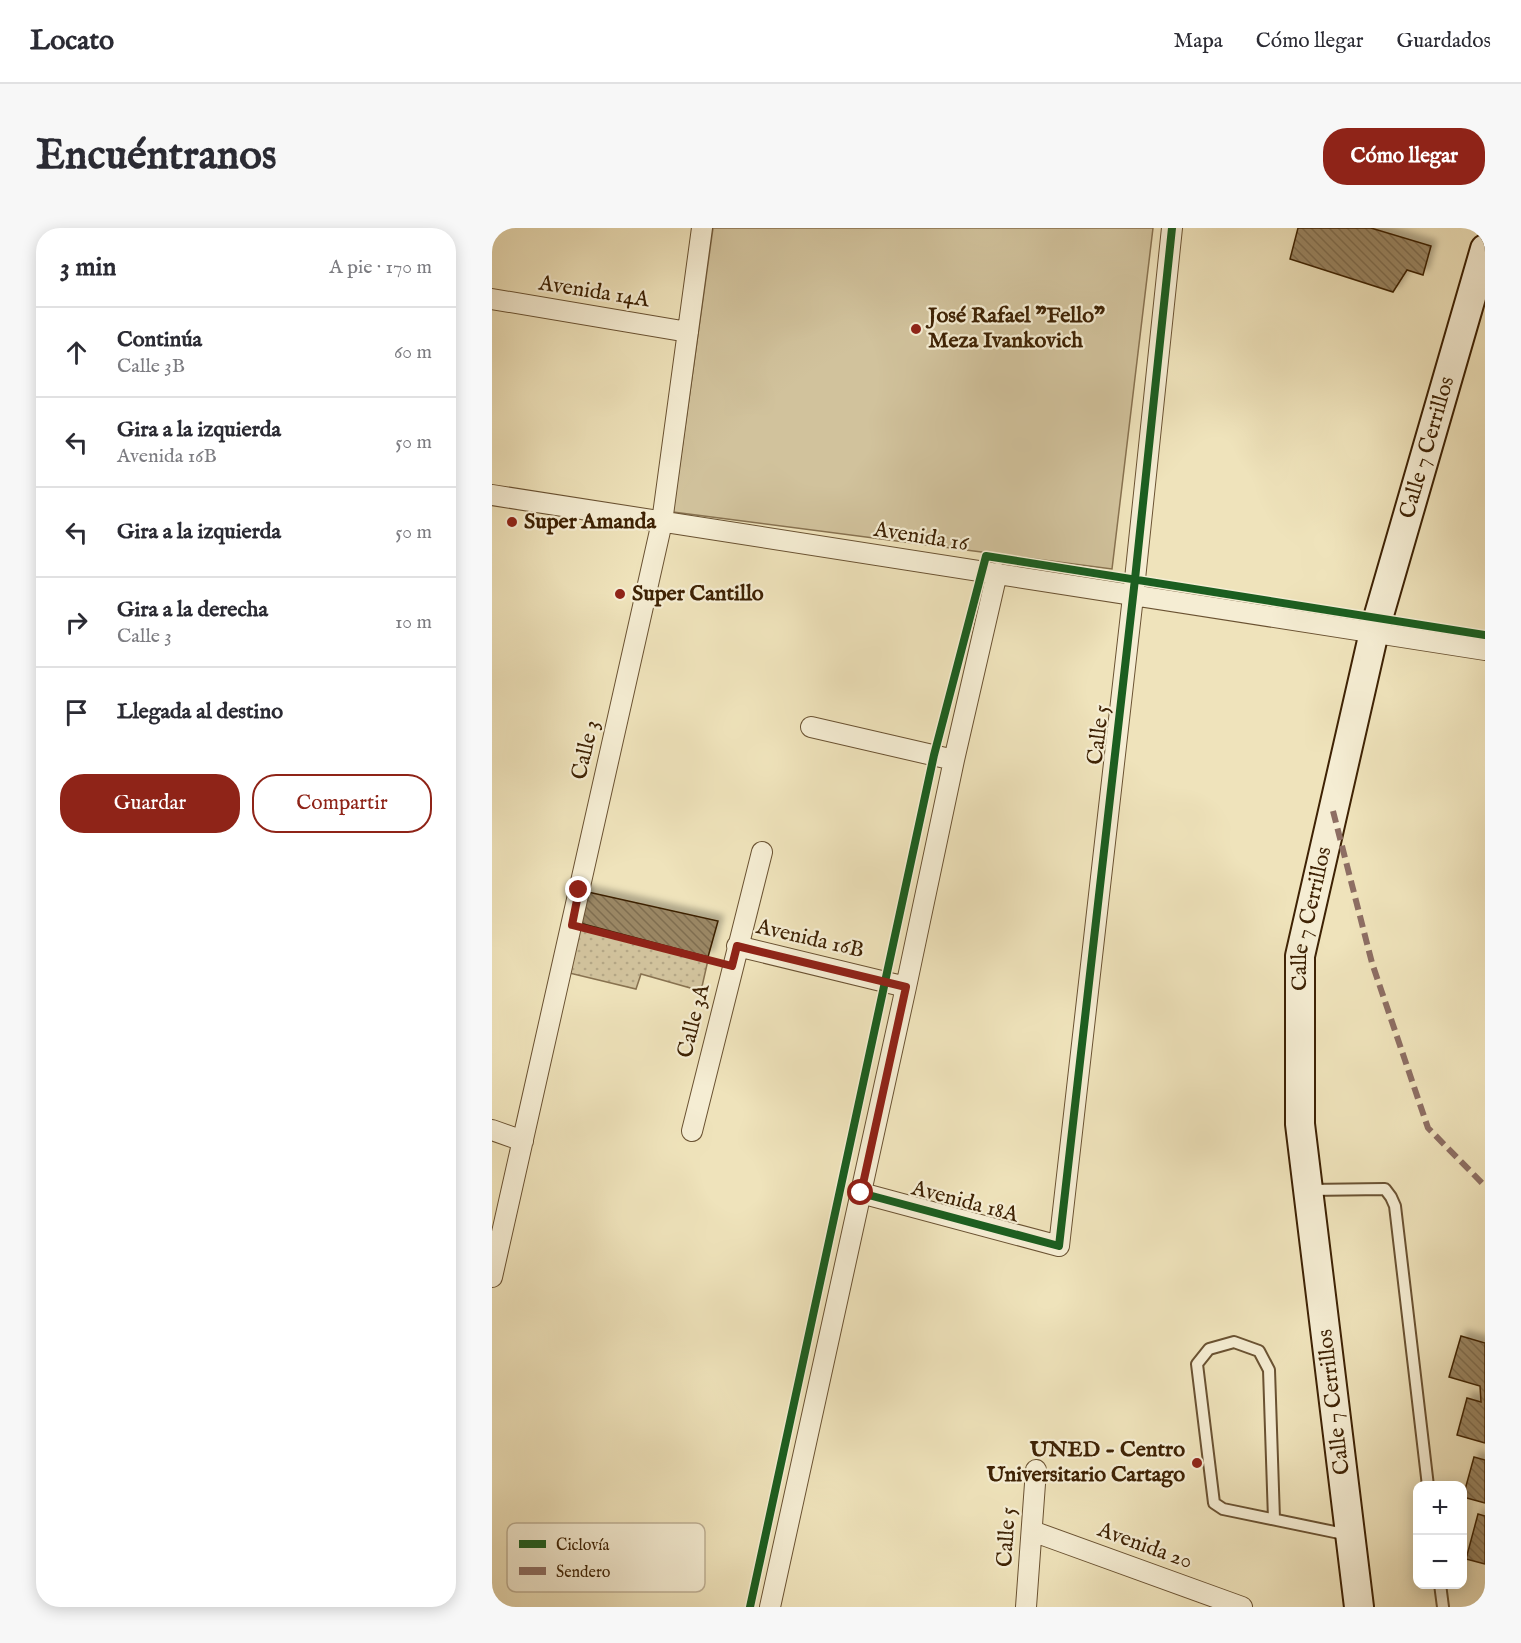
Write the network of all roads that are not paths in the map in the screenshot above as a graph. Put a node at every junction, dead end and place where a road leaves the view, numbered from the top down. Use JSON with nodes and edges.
{"nodes":[{"id":1,"x":702,"y":228,"type":"edge"},
{"id":2,"x":1172,"y":228,"type":"edge"},
{"id":3,"x":1485,"y":249,"type":"edge"},
{"id":4,"x":492,"y":299,"type":"edge"},
{"id":5,"x":688,"y":332,"type":"junction"},
{"id":6,"x":493,"y":500,"type":"edge"},
{"id":7,"x":662,"y":522,"type":"junction"},
{"id":8,"x":997,"y":573,"type":"junction"},
{"id":9,"x":1134,"y":595,"type":"junction"},
{"id":10,"x":1374,"y":632,"type":"junction"},
{"id":11,"x":1485,"y":650,"type":"edge"},
{"id":12,"x":811,"y":727,"type":"dead end"},
{"id":13,"x":954,"y":760,"type":"junction"},
{"id":14,"x":762,"y":852,"type":"dead end"},
{"id":15,"x":735,"y":956,"type":"junction"},
{"id":16,"x":906,"y":987,"type":"junction"},
{"id":17,"x":492,"y":1130,"type":"edge"},
{"id":18,"x":692,"y":1131,"type":"dead end"},
{"id":19,"x":523,"y":1140,"type":"junction"},
{"id":20,"x":1308,"y":1190,"type":"junction"},
{"id":21,"x":861,"y":1193,"type":"junction"},
{"id":22,"x":1059,"y":1246,"type":"joint"},
{"id":23,"x":492,"y":1277,"type":"edge"},
{"id":24,"x":1036,"y":1470,"type":"dead end"},
{"id":25,"x":1428,"y":1481,"type":"edge"},
{"id":26,"x":1274,"y":1520,"type":"junction"},
{"id":27,"x":1032,"y":1531,"type":"junction"},
{"id":28,"x":1350,"y":1535,"type":"junction"},
{"id":29,"x":1441,"y":1589,"type":"edge"},
{"id":30,"x":774,"y":1606,"type":"edge"},
{"id":31,"x":1026,"y":1607,"type":"edge"},
{"id":32,"x":1242,"y":1607,"type":"edge"},
{"id":33,"x":1359,"y":1607,"type":"edge"},
{"id":34,"x":1443,"y":1607,"type":"edge"}],
"edges":[{"from":1,"to":5,"type":"street","name":"Calle 3"},
{"from":2,"to":9,"type":"street","name":"Calle 5"},
{"from":3,"to":10,"type":"main road","name":"Calle 7 Cerrillos"},
{"from":4,"to":5,"type":"street","name":"Avenida 14A"},
{"from":5,"to":7,"type":"street","name":"Calle 3"},
{"from":6,"to":7,"type":"street","name":"Avenida 16"},
{"from":7,"to":8,"type":"street","name":"Avenida 16"},
{"from":7,"to":19,"type":"street","name":"Calle 3"},
{"from":8,"to":9,"type":"street","name":"Avenida 16"},
{"from":8,"to":13,"type":"street"},
{"from":9,"to":10,"type":"street","name":"Avenida 16"},
{"from":9,"to":22,"type":"street","name":"Calle 5"},
{"from":10,"to":11,"type":"street","name":"Avenida 16"},
{"from":10,"to":20,"type":"main road","name":"Calle 7 Cerrillos"},
{"from":12,"to":13,"type":"street"},
{"from":13,"to":16,"type":"street"},
{"from":14,"to":15,"type":"street","name":"Calle 3A"},
{"from":15,"to":16,"type":"street","name":"Avenida 16B"},
{"from":15,"to":18,"type":"street","name":"Calle 3A"},
{"from":16,"to":21,"type":"street"},
{"from":17,"to":19,"type":"street"},
{"from":19,"to":23,"type":"street","name":"Calle 3"},
{"from":20,"to":25,"type":"lane"},
{"from":20,"to":28,"type":"main road","name":"Calle 7 Cerrillos"},
{"from":21,"to":22,"type":"street","name":"Avenida 18A"},
{"from":21,"to":30,"type":"street"},
{"from":24,"to":27,"type":"street","name":"Calle 5"},
{"from":26,"to":26,"type":"lane"},
{"from":26,"to":28,"type":"lane"},
{"from":27,"to":31,"type":"street","name":"Calle 5"},
{"from":27,"to":32,"type":"street","name":"Avenida 20"},
{"from":28,"to":33,"type":"main road","name":"Calle 7 Cerrillos"},
{"from":29,"to":34,"type":"lane"}]}
